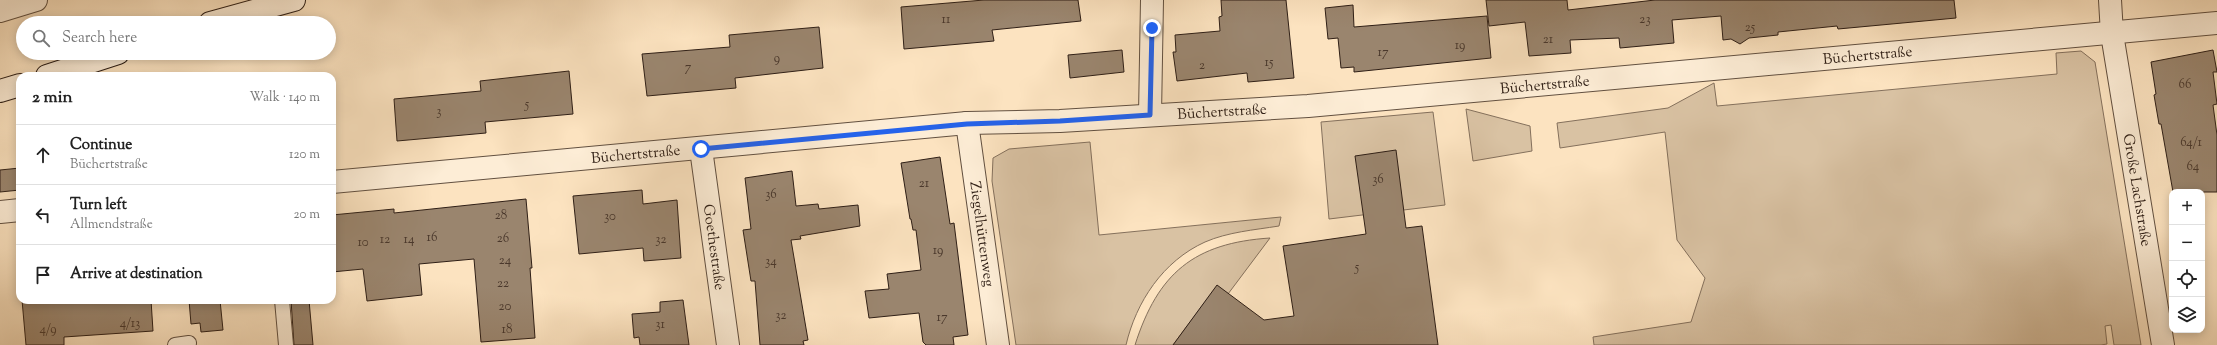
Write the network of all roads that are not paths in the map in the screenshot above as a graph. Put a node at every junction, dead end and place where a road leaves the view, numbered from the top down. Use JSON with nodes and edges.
{"nodes":[{"id":1,"x":36,"y":0,"type":"edge"},
{"id":2,"x":294,"y":0,"type":"edge"},
{"id":3,"x":1152,"y":0,"type":"edge"},
{"id":4,"x":2110,"y":0,"type":"edge"},
{"id":5,"x":0,"y":11,"type":"edge"},
{"id":6,"x":236,"y":16,"type":"edge"},
{"id":7,"x":2217,"y":23,"type":"edge"},
{"id":8,"x":2112,"y":34,"type":"junction"},
{"id":9,"x":96,"y":60,"type":"edge"},
{"id":10,"x":59,"y":72,"type":"edge"},
{"id":11,"x":16,"y":86,"type":"edge"},
{"id":12,"x":0,"y":91,"type":"edge"},
{"id":13,"x":1150,"y":115,"type":"junction"},
{"id":14,"x":967,"y":124,"type":"junction"},
{"id":15,"x":701,"y":149,"type":"junction"},
{"id":16,"x":336,"y":182,"type":"edge"},
{"id":17,"x":16,"y":210,"type":"edge"},
{"id":18,"x":0,"y":212,"type":"edge"},
{"id":19,"x":282,"y":304,"type":"edge"},
{"id":20,"x":286,"y":345,"type":"edge"},
{"id":21,"x":728,"y":345,"type":"edge"},
{"id":22,"x":998,"y":345,"type":"edge"},
{"id":23,"x":2163,"y":345,"type":"edge"}],
"edges":[{"from":1,"to":5,"type":"street"},
{"from":2,"to":6,"type":"street"},
{"from":3,"to":13,"type":"street"},
{"from":4,"to":8,"type":"street","name":"Große Lachstraße"},
{"from":7,"to":8,"type":"street","name":"Büchertstraße"},
{"from":8,"to":13,"type":"street","name":"Büchertstraße"},
{"from":8,"to":23,"type":"street","name":"Große Lachstraße"},
{"from":9,"to":10,"type":"street"},
{"from":11,"to":12,"type":"street"},
{"from":13,"to":14,"type":"street","name":"Büchertstraße"},
{"from":14,"to":15,"type":"street","name":"Büchertstraße"},
{"from":14,"to":22,"type":"street","name":"Ziegelhüttenweg"},
{"from":15,"to":16,"type":"street","name":"Büchertstraße"},
{"from":15,"to":21,"type":"street","name":"Goethestraße"},
{"from":17,"to":18,"type":"street"},
{"from":19,"to":20,"type":"lane"}]}
